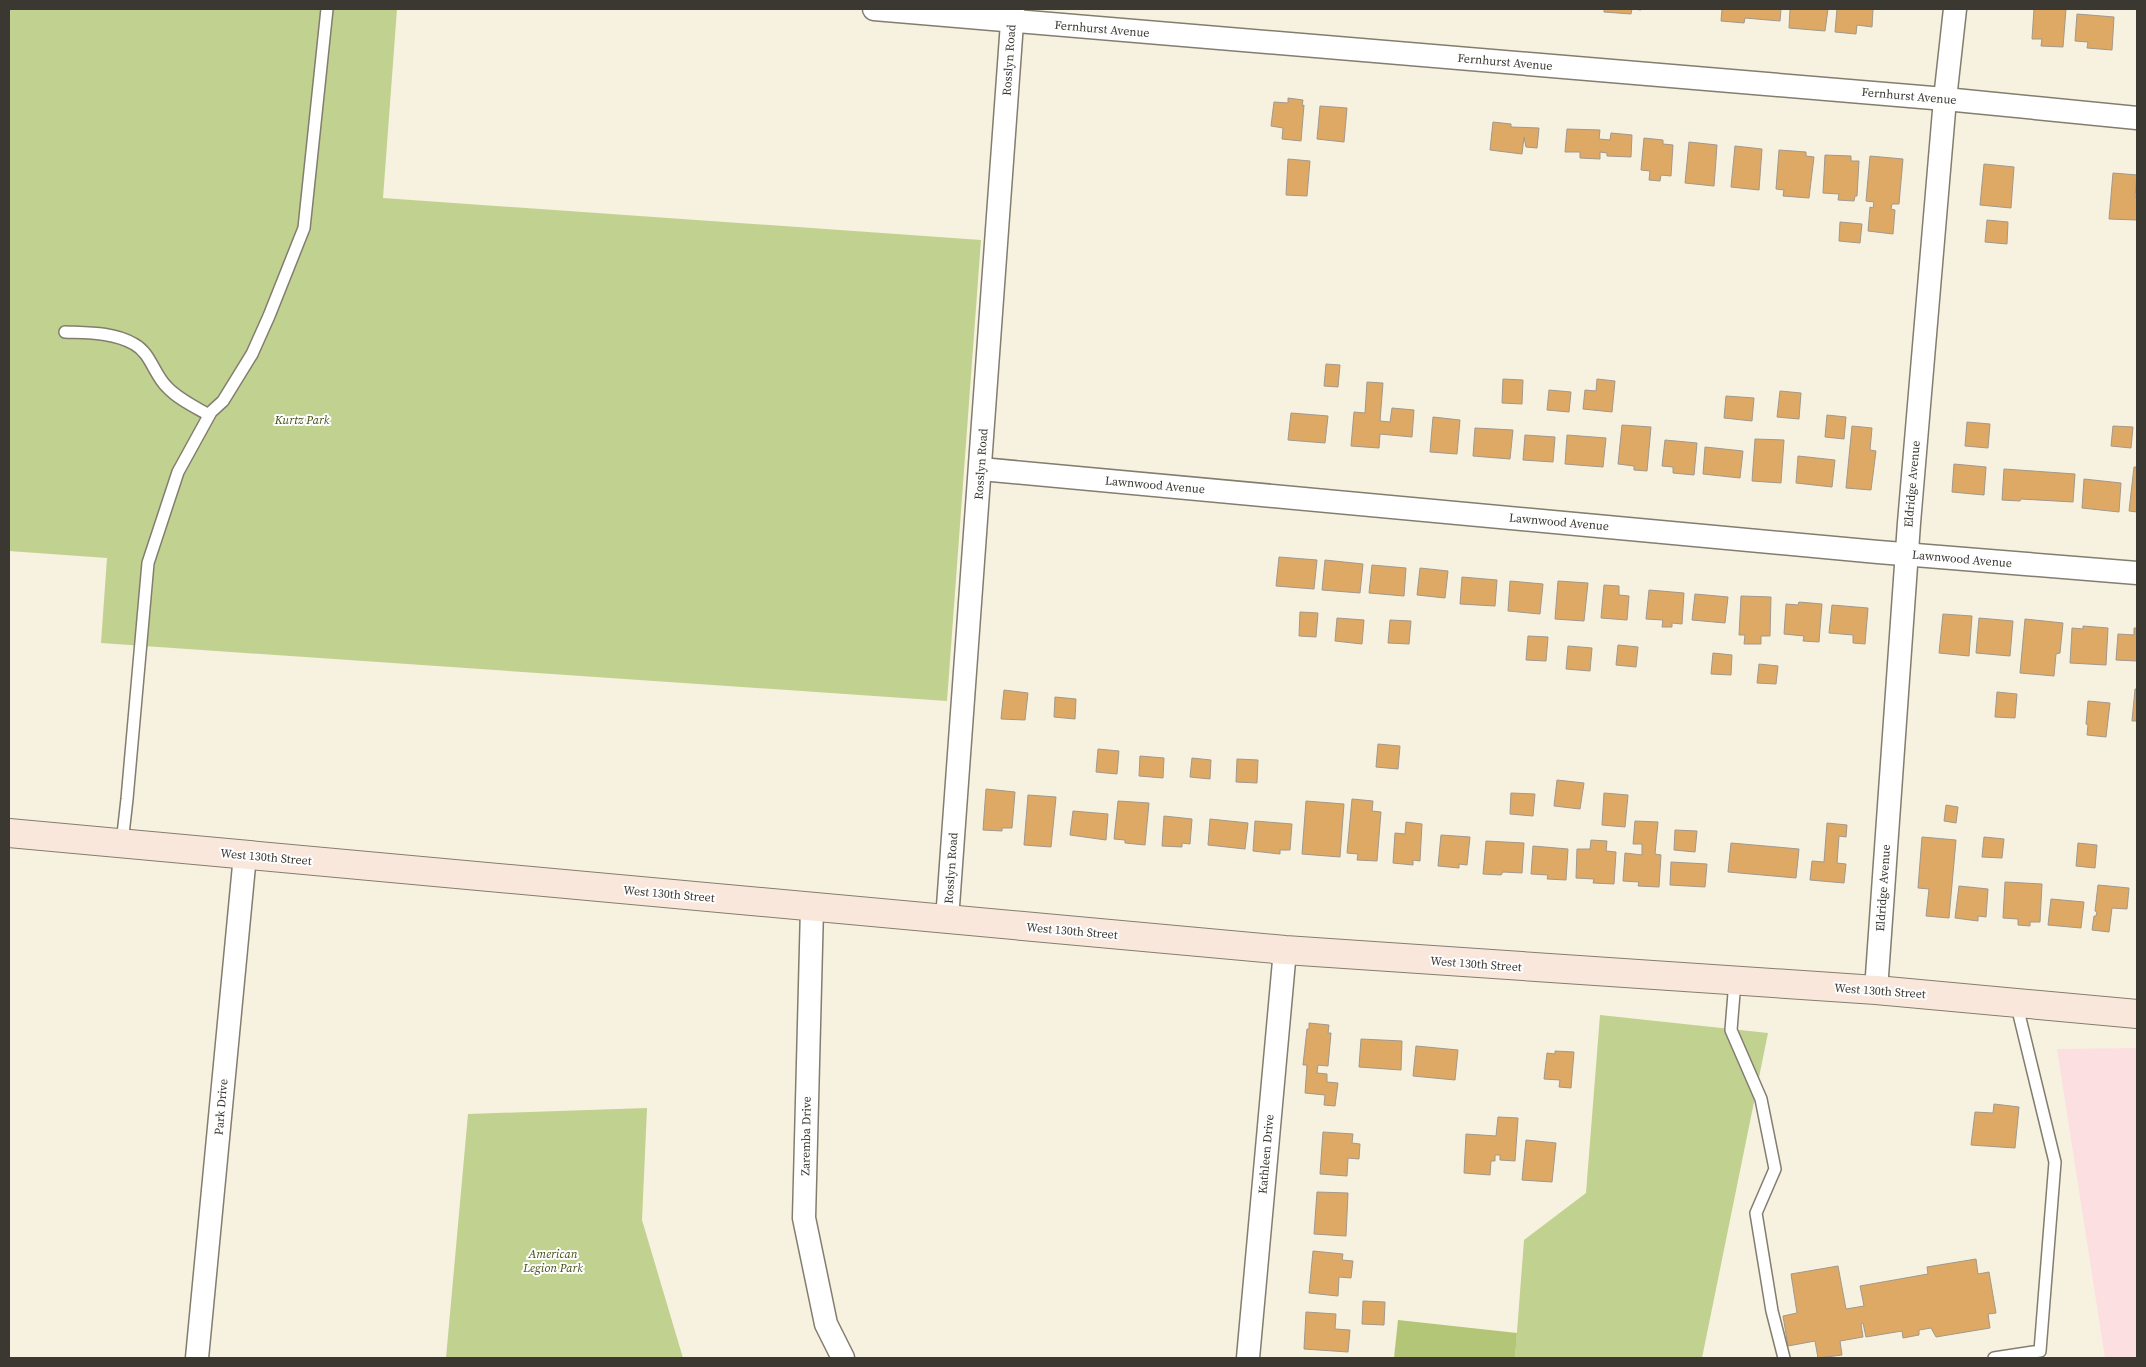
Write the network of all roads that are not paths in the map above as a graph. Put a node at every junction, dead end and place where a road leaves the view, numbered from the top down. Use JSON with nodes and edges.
{"nodes":[{"id":1,"x":327,"y":9,"type":"edge"},
{"id":2,"x":874,"y":9,"type":"edge"},
{"id":3,"x":1956,"y":9,"type":"edge"},
{"id":4,"x":1012,"y":15,"type":"edge"},
{"id":5,"x":1945,"y":99,"type":"junction"},
{"id":6,"x":2137,"y":118,"type":"edge"},
{"id":7,"x":65,"y":332,"type":"dead end"},
{"id":8,"x":209,"y":415,"type":"junction"},
{"id":9,"x":980,"y":469,"type":"junction"},
{"id":10,"x":1906,"y":554,"type":"junction"},
{"id":11,"x":2137,"y":573,"type":"edge"},
{"id":12,"x":9,"y":833,"type":"edge"},
{"id":13,"x":122,"y":842,"type":"junction"},
{"id":14,"x":245,"y":855,"type":"junction"},
{"id":15,"x":812,"y":908,"type":"junction"},
{"id":16,"x":947,"y":920,"type":"junction"},
{"id":17,"x":1285,"y":950,"type":"junction"},
{"id":18,"x":1735,"y":981,"type":"junction"},
{"id":19,"x":1876,"y":990,"type":"junction"},
{"id":20,"x":2016,"y":1002,"type":"junction"},
{"id":21,"x":2137,"y":1014,"type":"edge"},
{"id":22,"x":2041,"y":1354,"type":"edge"},
{"id":23,"x":197,"y":1358,"type":"edge"},
{"id":24,"x":843,"y":1358,"type":"edge"},
{"id":25,"x":1248,"y":1358,"type":"edge"},
{"id":26,"x":1784,"y":1358,"type":"edge"},
{"id":27,"x":1994,"y":1358,"type":"edge"}],
"edges":[{"from":1,"to":8,"type":"lane"},
{"from":2,"to":4,"type":"street","name":"Fernhurst Avenue"},
{"from":3,"to":5,"type":"street","name":"Eldridge Avenue"},
{"from":4,"to":5,"type":"street","name":"Fernhurst Avenue"},
{"from":4,"to":9,"type":"street","name":"Rosslyn Road"},
{"from":5,"to":6,"type":"street","name":"Fernhurst Avenue"},
{"from":5,"to":10,"type":"street","name":"Eldridge Avenue"},
{"from":7,"to":8,"type":"lane"},
{"from":8,"to":13,"type":"lane"},
{"from":9,"to":10,"type":"street","name":"Lawnwood Avenue"},
{"from":9,"to":16,"type":"street","name":"Rosslyn Road"},
{"from":10,"to":11,"type":"street","name":"Lawnwood Avenue"},
{"from":10,"to":19,"type":"street","name":"Eldridge Avenue"},
{"from":12,"to":13,"type":"main road","name":"West 130th Street"},
{"from":13,"to":14,"type":"main road","name":"West 130th Street"},
{"from":14,"to":15,"type":"main road","name":"West 130th Street"},
{"from":14,"to":23,"type":"street","name":"Park Drive"},
{"from":15,"to":16,"type":"main road","name":"West 130th Street"},
{"from":15,"to":24,"type":"street","name":"Zaremba Drive"},
{"from":16,"to":17,"type":"main road","name":"West 130th Street"},
{"from":17,"to":18,"type":"main road","name":"West 130th Street"},
{"from":17,"to":25,"type":"street","name":"Kathleen Drive"},
{"from":18,"to":19,"type":"main road","name":"West 130th Street"},
{"from":18,"to":26,"type":"lane"},
{"from":19,"to":20,"type":"main road","name":"West 130th Street"},
{"from":20,"to":21,"type":"main road","name":"West 130th Street"},
{"from":20,"to":22,"type":"lane"},
{"from":22,"to":27,"type":"lane"}]}
